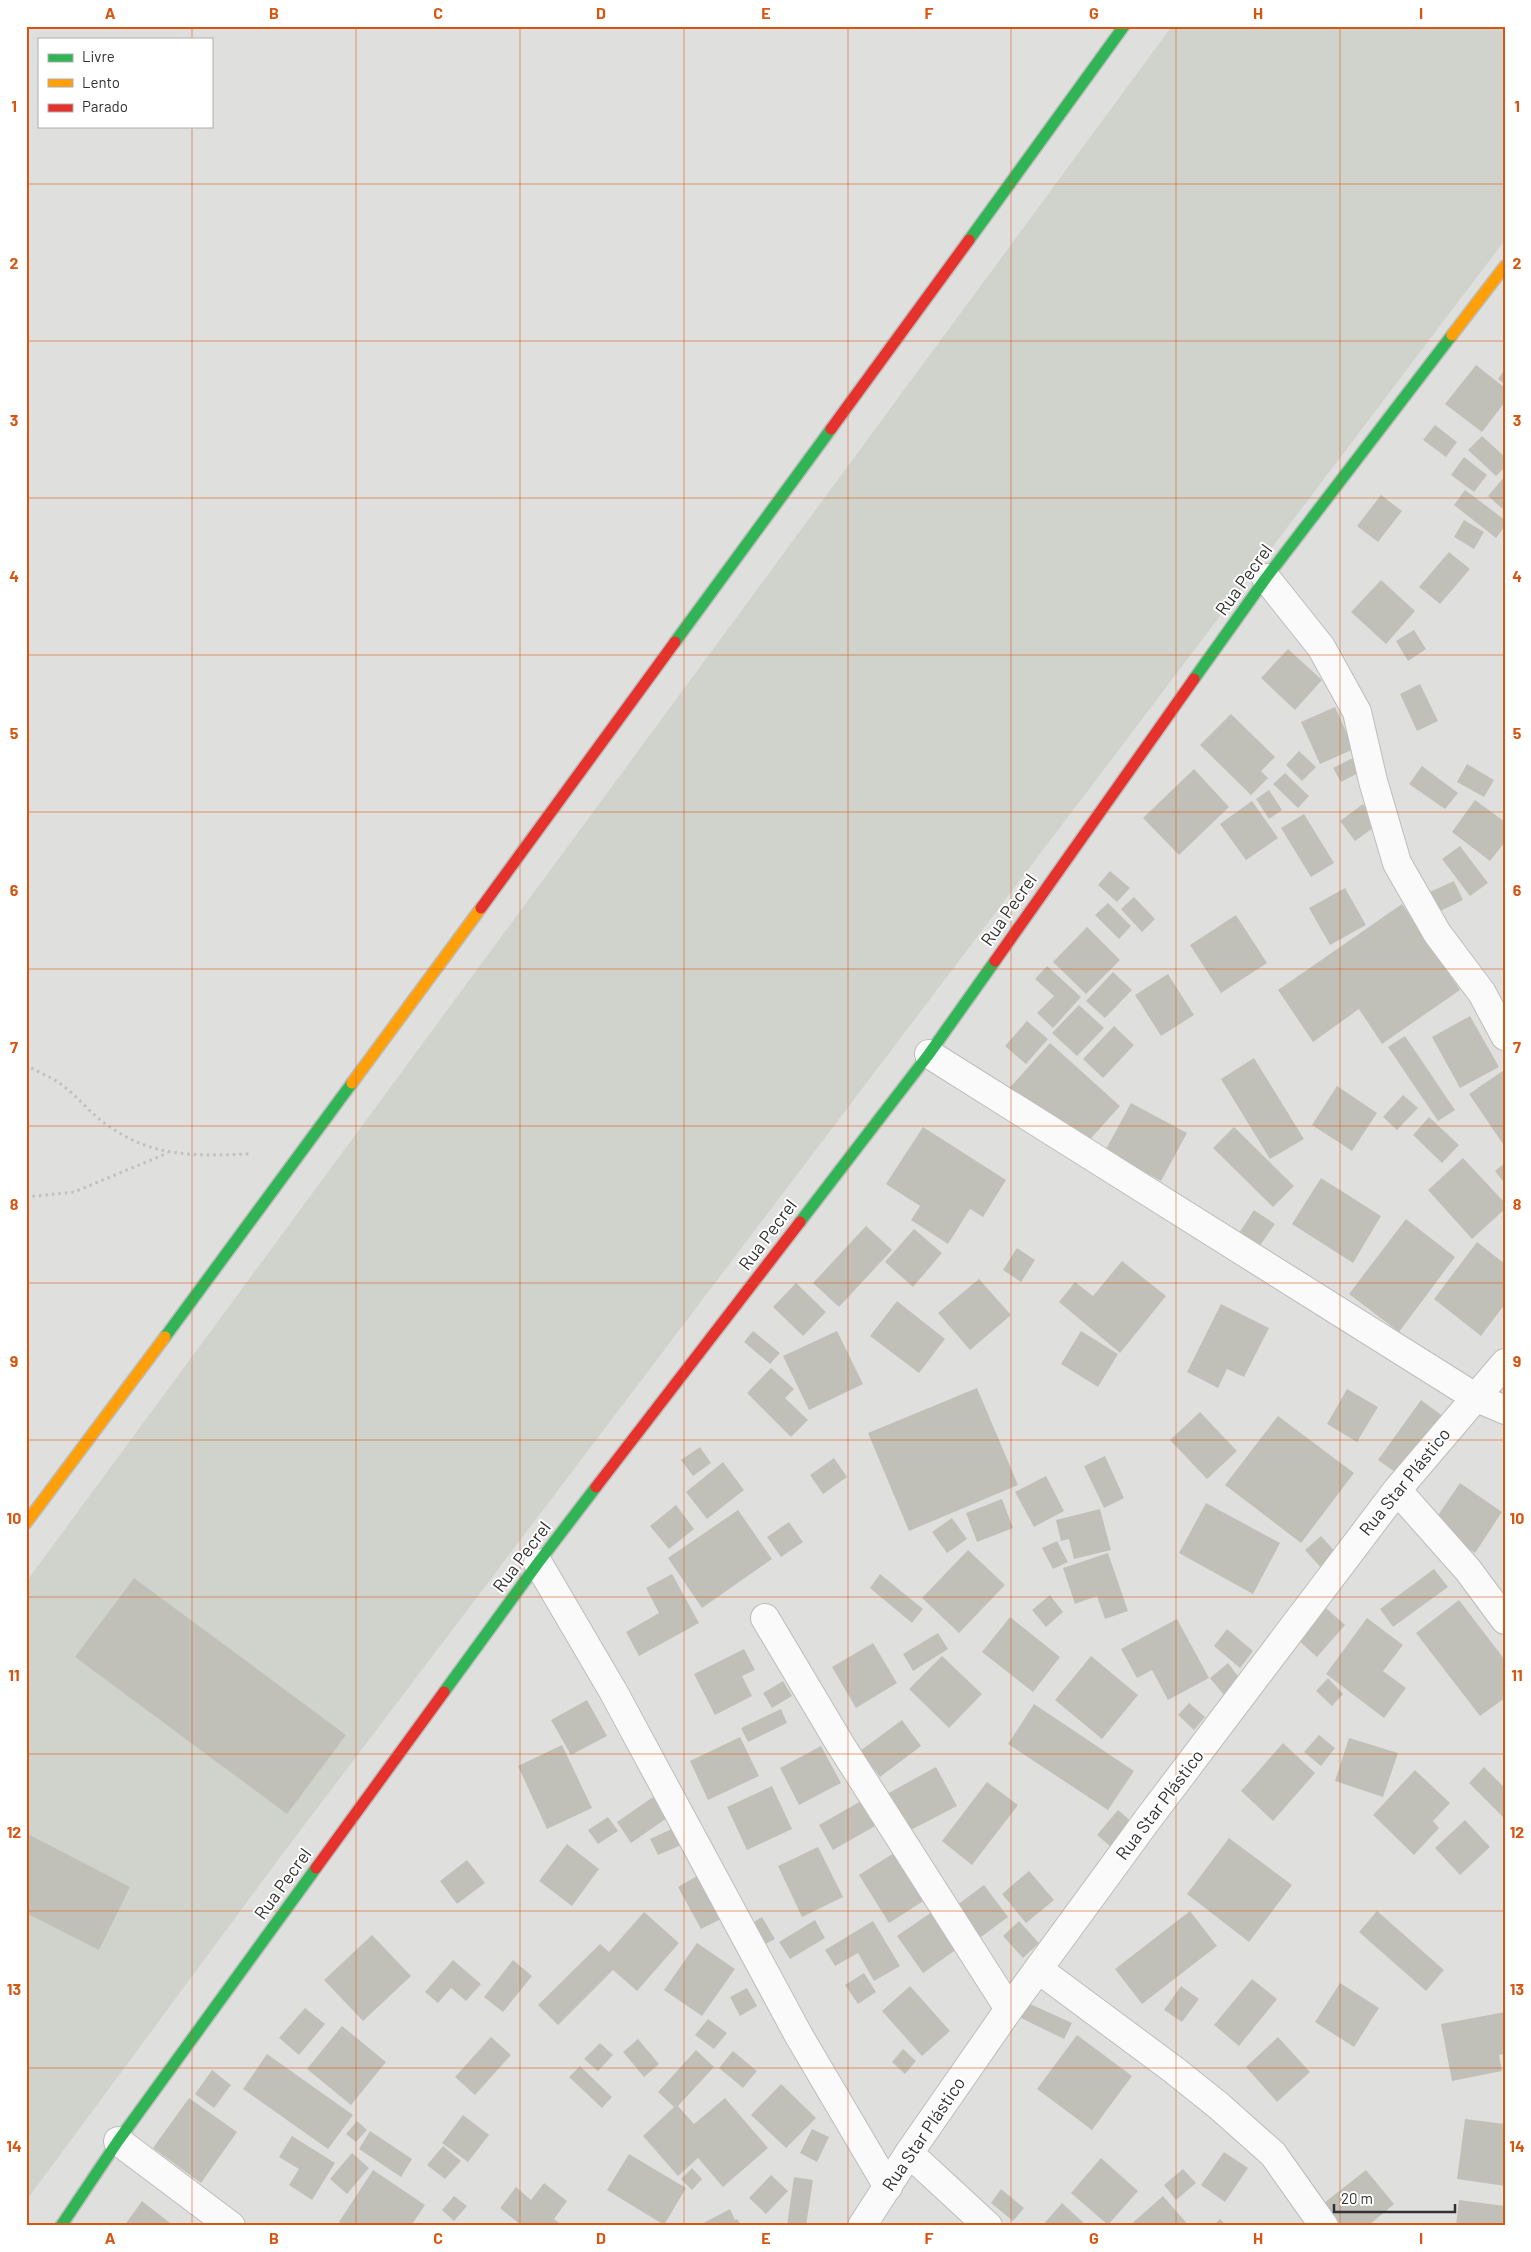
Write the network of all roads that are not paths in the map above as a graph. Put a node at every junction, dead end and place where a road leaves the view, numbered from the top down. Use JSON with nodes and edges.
{"nodes":[{"id":1,"x":1124,"y":26,"type":"edge"},
{"id":2,"x":1505,"y":266,"type":"edge"},
{"id":3,"x":1266,"y":578,"type":"junction"},
{"id":4,"x":1505,"y":1036,"type":"edge"},
{"id":5,"x":929,"y":1054,"type":"junction"},
{"id":6,"x":1505,"y":1363,"type":"edge"},
{"id":7,"x":1475,"y":1397,"type":"junction"},
{"id":8,"x":1505,"y":1410,"type":"edge"},
{"id":9,"x":1396,"y":1490,"type":"junction"},
{"id":10,"x":26,"y":1523,"type":"edge"},
{"id":11,"x":538,"y":1563,"type":"junction"},
{"id":12,"x":765,"y":1618,"type":"dead end"},
{"id":13,"x":1505,"y":1620,"type":"edge"},
{"id":14,"x":1038,"y":1969,"type":"junction"},
{"id":15,"x":1009,"y":2009,"type":"junction"},
{"id":16,"x":118,"y":2141,"type":"junction"},
{"id":17,"x":909,"y":2153,"type":"junction"},
{"id":18,"x":888,"y":2187,"type":"junction"},
{"id":19,"x":61,"y":2226,"type":"edge"},
{"id":20,"x":231,"y":2226,"type":"edge"},
{"id":21,"x":862,"y":2226,"type":"edge"},
{"id":22,"x":988,"y":2226,"type":"edge"},
{"id":23,"x":1324,"y":2226,"type":"edge"}],
"edges":[{"from":1,"to":10,"type":"street"},
{"from":2,"to":3,"type":"street","name":"Rua Pecrel"},
{"from":3,"to":4,"type":"street"},
{"from":3,"to":5,"type":"street","name":"Rua Pecrel"},
{"from":5,"to":7,"type":"street"},
{"from":5,"to":11,"type":"street","name":"Rua Pecrel"},
{"from":6,"to":7,"type":"street","name":"Rua Star Plástico"},
{"from":7,"to":8,"type":"street"},
{"from":7,"to":9,"type":"street","name":"Rua Star Plástico"},
{"from":9,"to":13,"type":"street"},
{"from":9,"to":14,"type":"street","name":"Rua Star Plástico"},
{"from":11,"to":16,"type":"street","name":"Rua Pecrel"},
{"from":11,"to":18,"type":"street"},
{"from":12,"to":15,"type":"street"},
{"from":14,"to":15,"type":"street","name":"Rua Star Plástico"},
{"from":14,"to":23,"type":"street"},
{"from":15,"to":17,"type":"street","name":"Rua Star Plástico"},
{"from":16,"to":19,"type":"street","name":"Rua Pecrel"},
{"from":16,"to":20,"type":"street"},
{"from":17,"to":18,"type":"street","name":"Rua Star Plástico"},
{"from":17,"to":22,"type":"street"},
{"from":18,"to":21,"type":"street","name":"Rua Star Plástico"}]}
